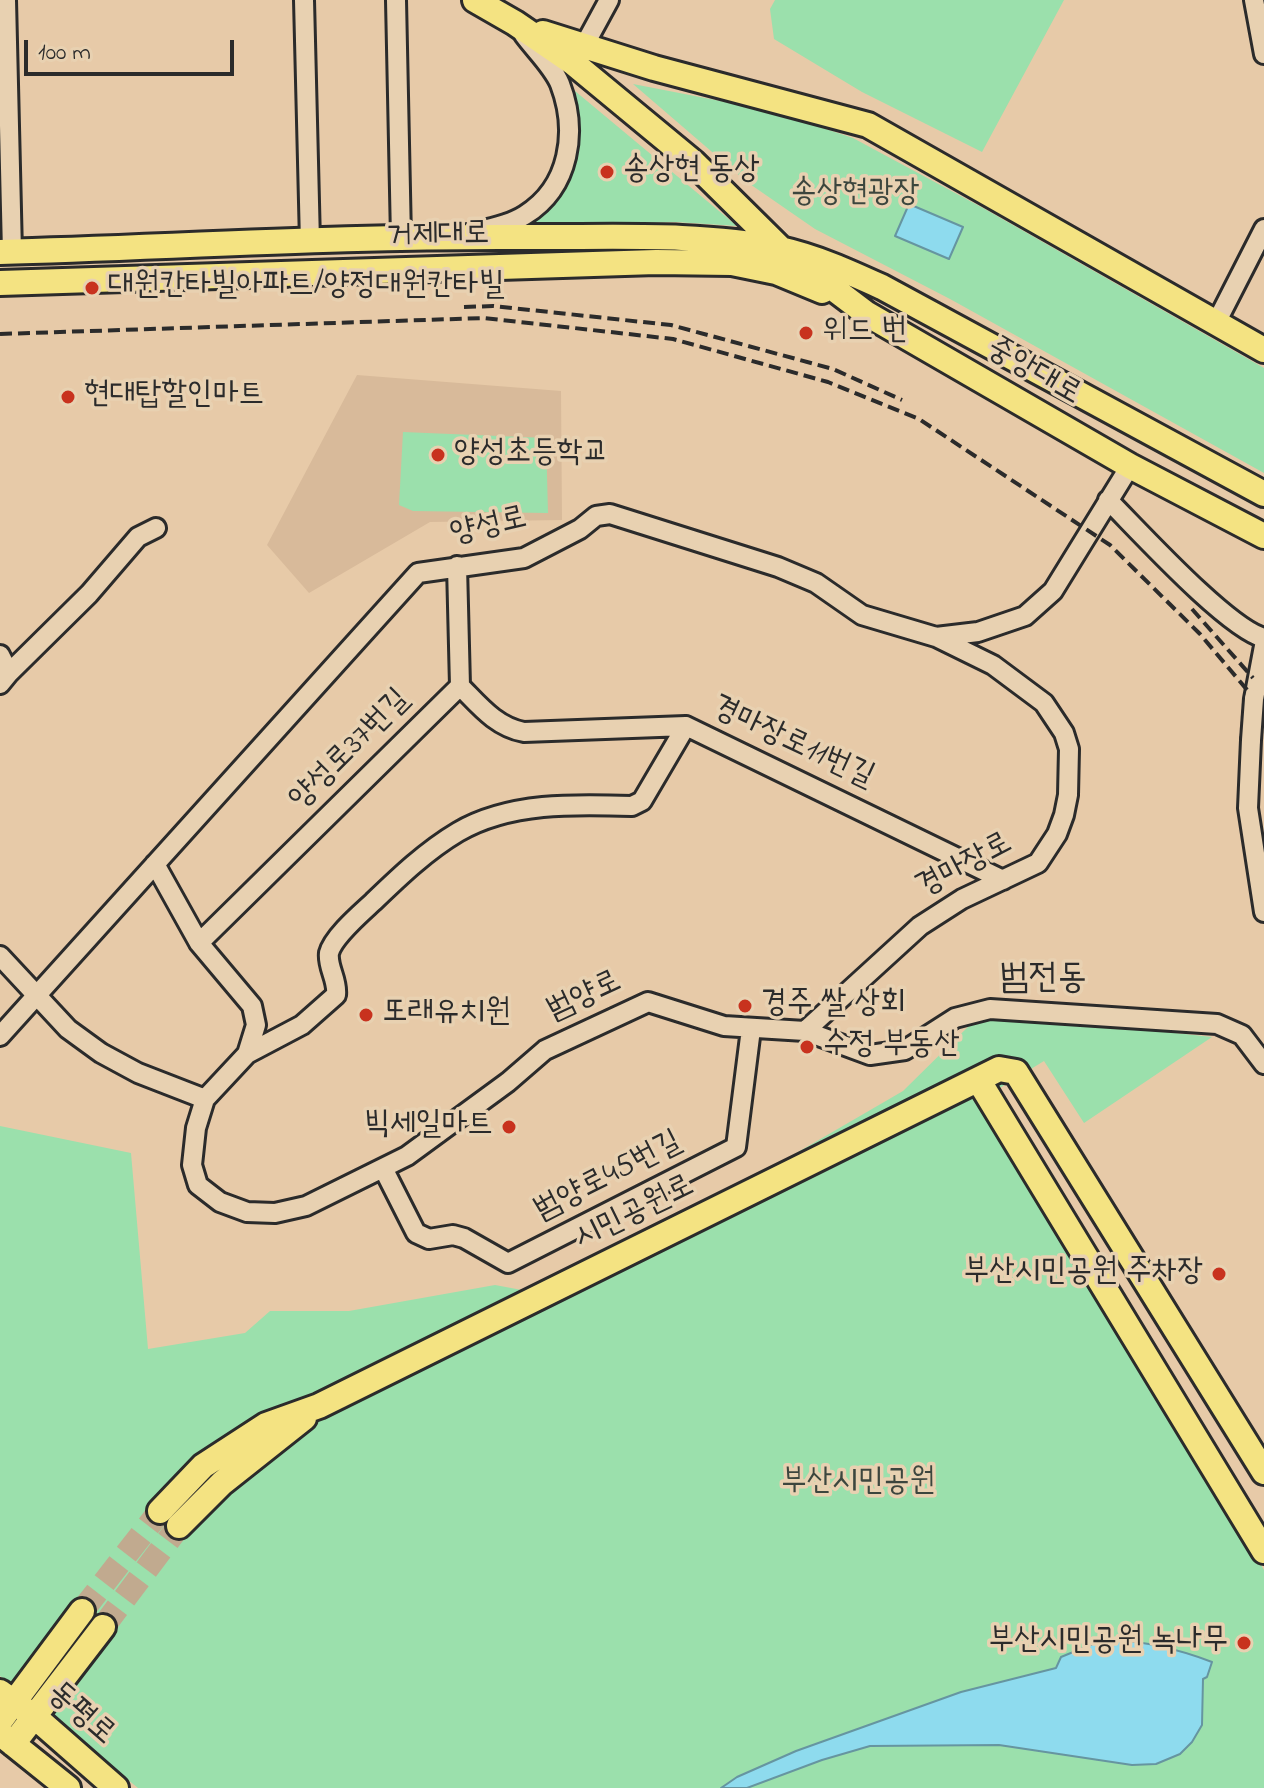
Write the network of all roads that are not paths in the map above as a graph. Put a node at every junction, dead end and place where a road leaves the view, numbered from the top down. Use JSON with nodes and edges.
{"nodes":[{"id":1,"x":6,"y":0,"type":"edge"},
{"id":2,"x":304,"y":0,"type":"edge"},
{"id":3,"x":396,"y":0,"type":"edge"},
{"id":4,"x":475,"y":0,"type":"edge"},
{"id":5,"x":609,"y":0,"type":"edge"},
{"id":6,"x":1254,"y":0,"type":"edge"},
{"id":7,"x":515,"y":23,"type":"junction"},
{"id":8,"x":584,"y":46,"type":"junction"},
{"id":9,"x":1264,"y":54,"type":"edge"},
{"id":10,"x":5,"y":104,"type":"edge"},
{"id":11,"x":1264,"y":229,"type":"edge"},
{"id":12,"x":456,"y":237,"type":"junction"},
{"id":13,"x":401,"y":238,"type":"junction"},
{"id":14,"x":310,"y":242,"type":"junction"},
{"id":15,"x":781,"y":249,"type":"junction"},
{"id":16,"x":6,"y":252,"type":"edge"},
{"id":17,"x":1257,"y":265,"type":"edge"},
{"id":18,"x":0,"y":283,"type":"edge"},
{"id":19,"x":867,"y":314,"type":"junction"},
{"id":20,"x":1217,"y":321,"type":"junction"},
{"id":21,"x":1264,"y":350,"type":"edge"},
{"id":22,"x":1130,"y":466,"type":"junction"},
{"id":23,"x":1264,"y":494,"type":"edge"},
{"id":24,"x":1108,"y":500,"type":"junction"},
{"id":25,"x":156,"y":528,"type":"dead end"},
{"id":26,"x":1264,"y":536,"type":"edge"},
{"id":27,"x":457,"y":566,"type":"junction"},
{"id":28,"x":936,"y":637,"type":"junction"},
{"id":29,"x":1264,"y":638,"type":"edge"},
{"id":30,"x":1264,"y":649,"type":"edge"},
{"id":31,"x":0,"y":655,"type":"edge"},
{"id":32,"x":4,"y":679,"type":"edge"},
{"id":33,"x":460,"y":686,"type":"junction"},
{"id":34,"x":686,"y":726,"type":"junction"},
{"id":35,"x":155,"y":864,"type":"junction"},
{"id":36,"x":1003,"y":880,"type":"junction"},
{"id":37,"x":1264,"y":912,"type":"edge"},
{"id":38,"x":199,"y":943,"type":"junction"},
{"id":39,"x":0,"y":956,"type":"edge"},
{"id":40,"x":36,"y":995,"type":"junction"},
{"id":41,"x":751,"y":1029,"type":"junction"},
{"id":42,"x":805,"y":1031,"type":"junction"},
{"id":43,"x":0,"y":1036,"type":"edge"},
{"id":44,"x":247,"y":1054,"type":"junction"},
{"id":45,"x":1264,"y":1064,"type":"edge"},
{"id":46,"x":979,"y":1081,"type":"junction"},
{"id":47,"x":205,"y":1099,"type":"junction"},
{"id":48,"x":383,"y":1168,"type":"junction"},
{"id":49,"x":319,"y":1406,"type":"junction"},
{"id":50,"x":1264,"y":1472,"type":"edge"},
{"id":51,"x":160,"y":1511,"type":"tunnel mouth"},
{"id":52,"x":179,"y":1526,"type":"tunnel mouth"},
{"id":53,"x":1264,"y":1551,"type":"edge"},
{"id":54,"x":82,"y":1611,"type":"tunnel mouth"},
{"id":55,"x":103,"y":1627,"type":"tunnel mouth"},
{"id":56,"x":8,"y":1697,"type":"edge"},
{"id":57,"x":35,"y":1717,"type":"junction"},
{"id":58,"x":0,"y":1721,"type":"edge"},
{"id":59,"x":7,"y":1739,"type":"edge"},
{"id":60,"x":68,"y":1788,"type":"edge"},
{"id":61,"x":116,"y":1788,"type":"edge"}],
"edges":[{"from":1,"to":10,"type":"street"},
{"from":2,"to":14,"type":"street"},
{"from":3,"to":13,"type":"street","name":"거제대로"},
{"from":4,"to":7,"type":"main road","name":"중앙대로"},
{"from":5,"to":8,"type":"street"},
{"from":6,"to":9,"type":"street"},
{"from":7,"to":8,"type":"main road"},
{"from":7,"to":12,"type":"street"},
{"from":7,"to":15,"type":"main road","name":"중앙대로"},
{"from":8,"to":20,"type":"main road"},
{"from":10,"to":16,"type":"street"},
{"from":11,"to":17,"type":"street"},
{"from":12,"to":13,"type":"main road","name":"거제대로"},
{"from":12,"to":15,"type":"main road","name":"거제대로"},
{"from":13,"to":14,"type":"main road","name":"거제대로"},
{"from":14,"to":16,"type":"main road","name":"거제대로"},
{"from":15,"to":19,"type":"main road","name":"중앙대로"},
{"from":15,"to":23,"type":"main road","name":"중앙대로"},
{"from":17,"to":20,"type":"street"},
{"from":18,"to":19,"type":"main road","name":"거제대로"},
{"from":19,"to":22,"type":"main road","name":"중앙대로"},
{"from":20,"to":21,"type":"main road"},
{"from":22,"to":24,"type":"street","name":"양성로"},
{"from":22,"to":26,"type":"main road","name":"중앙대로"},
{"from":24,"to":28,"type":"street","name":"양성로"},
{"from":24,"to":29,"type":"street"},
{"from":25,"to":32,"type":"street"},
{"from":27,"to":28,"type":"street","name":"양성로"},
{"from":27,"to":33,"type":"street","name":"양성로37번길"},
{"from":27,"to":35,"type":"street","name":"양성로"},
{"from":28,"to":36,"type":"street","name":"경마장로"},
{"from":30,"to":37,"type":"street","bridge":true},
{"from":31,"to":32,"type":"street"},
{"from":33,"to":34,"type":"street","name":"경마장로11번길"},
{"from":33,"to":38,"type":"street","name":"양성로37번길"},
{"from":34,"to":36,"type":"street","name":"경마장로11번길"},
{"from":34,"to":44,"type":"street"},
{"from":35,"to":38,"type":"street"},
{"from":35,"to":40,"type":"street","name":"양성로"},
{"from":36,"to":42,"type":"street","name":"경마장로"},
{"from":38,"to":44,"type":"street"},
{"from":39,"to":40,"type":"street"},
{"from":40,"to":43,"type":"street","name":"양성로"},
{"from":40,"to":47,"type":"street"},
{"from":41,"to":42,"type":"street","name":"범양로"},
{"from":41,"to":48,"type":"street","name":"범양로"},
{"from":41,"to":48,"type":"street","name":"범양로45번길"},
{"from":42,"to":45,"type":"street","name":"범양로"},
{"from":44,"to":47,"type":"street"},
{"from":46,"to":49,"type":"main road","name":"시민공원로"},
{"from":46,"to":50,"type":"main road","name":"시민공원로"},
{"from":46,"to":53,"type":"main road"},
{"from":47,"to":48,"type":"street","name":"범양로"},
{"from":49,"to":51,"type":"main road","name":"시민공원로"},
{"from":49,"to":52,"type":"main road","name":"시민공원로"},
{"from":54,"to":56,"type":"main road"},
{"from":55,"to":57,"type":"main road"},
{"from":56,"to":57,"type":"main road","name":"동평로"},
{"from":56,"to":58,"type":"main road"},
{"from":57,"to":59,"type":"main road"},
{"from":57,"to":61,"type":"main road","name":"동평로"},
{"from":59,"to":60,"type":"main road","name":"동평로"}]}
